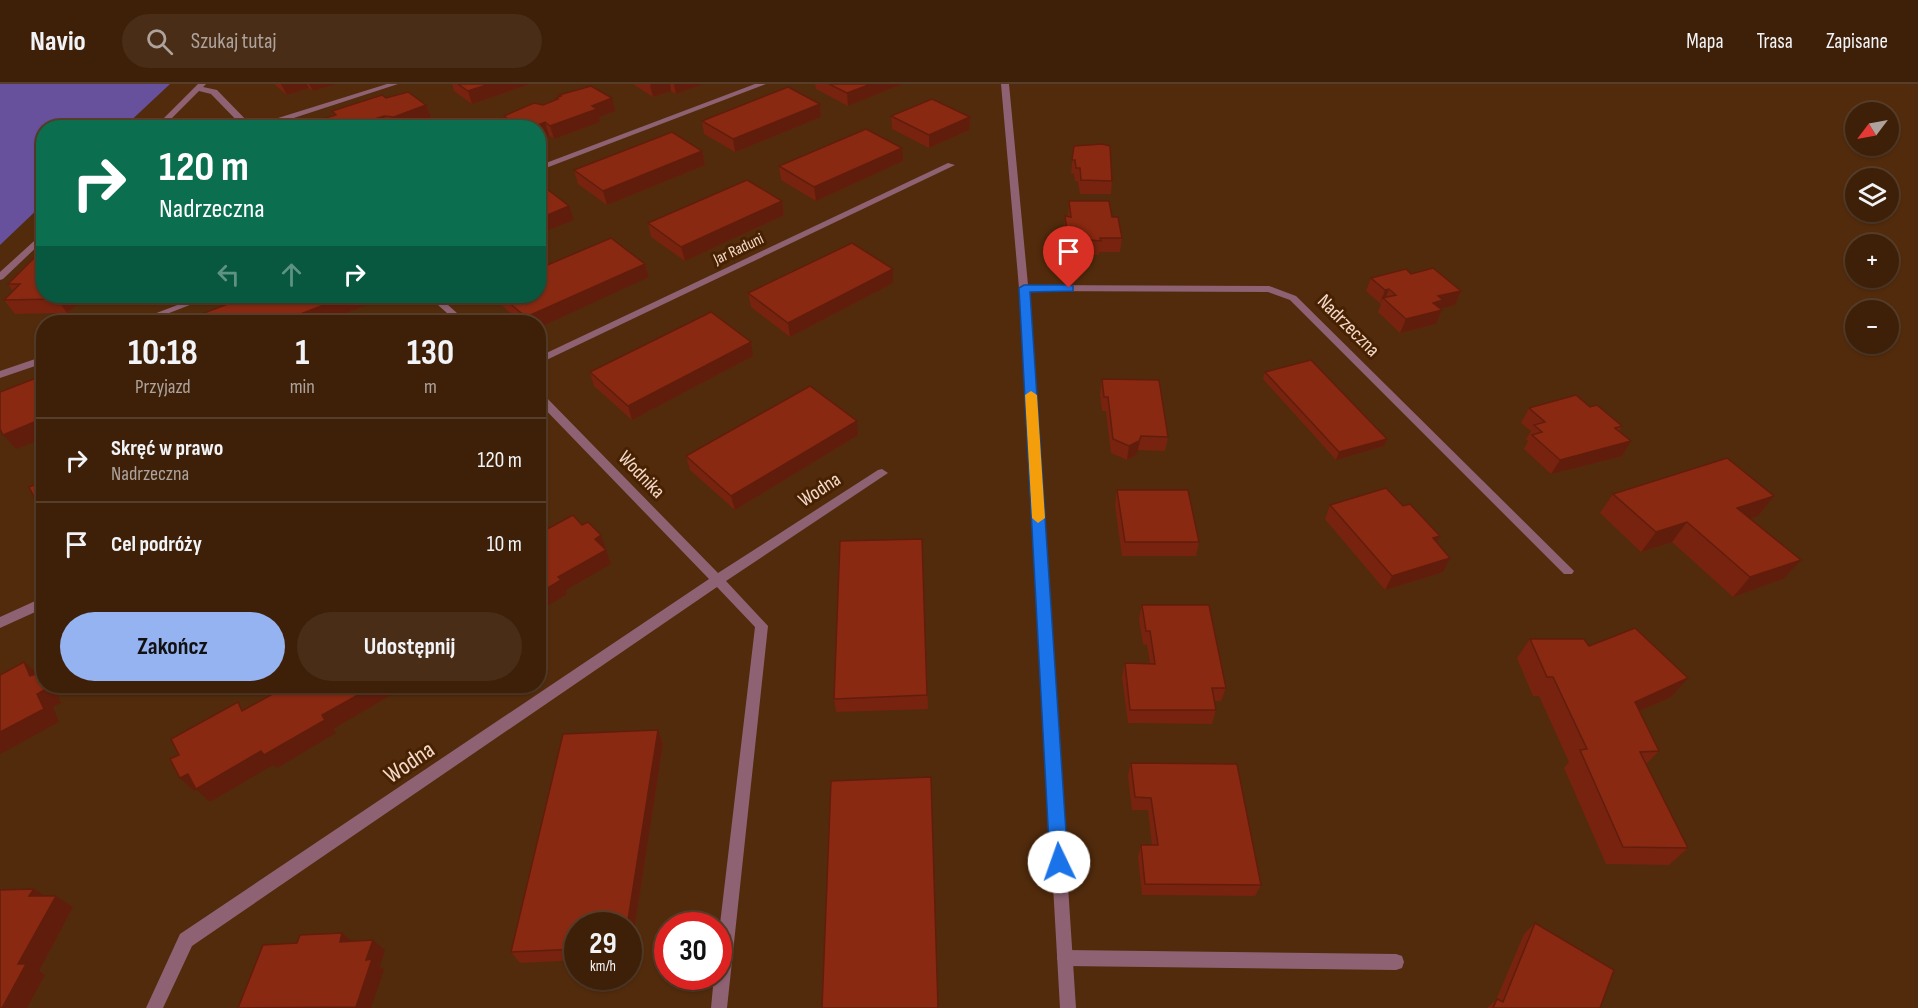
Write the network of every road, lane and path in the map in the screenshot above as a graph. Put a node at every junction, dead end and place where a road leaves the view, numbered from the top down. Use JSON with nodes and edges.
{"nodes":[{"id":1,"x":394,"y":84,"type":"edge"},
{"id":2,"x":762,"y":84,"type":"edge"},
{"id":3,"x":1005,"y":84,"type":"edge"},
{"id":4,"x":200,"y":86,"type":"edge"},
{"id":5,"x":165,"y":120,"type":"edge"},
{"id":6,"x":241,"y":120,"type":"edge"},
{"id":7,"x":279,"y":120,"type":"edge"},
{"id":8,"x":951,"y":165,"type":"dead end"},
{"id":9,"x":546,"y":166,"type":"edge"},
{"id":10,"x":36,"y":243,"type":"edge"},
{"id":11,"x":0,"y":277,"type":"edge"},
{"id":12,"x":1024,"y":288,"type":"junction"},
{"id":13,"x":189,"y":303,"type":"edge"},
{"id":14,"x":441,"y":303,"type":"edge"},
{"id":15,"x":157,"y":315,"type":"edge"},
{"id":16,"x":454,"y":315,"type":"edge"},
{"id":17,"x":546,"y":357,"type":"edge"},
{"id":18,"x":36,"y":362,"type":"edge"},
{"id":19,"x":0,"y":375,"type":"edge"},
{"id":20,"x":546,"y":403,"type":"edge"},
{"id":21,"x":882,"y":472,"type":"dead end"},
{"id":22,"x":1568,"y":571,"type":"dead end"},
{"id":23,"x":719,"y":579,"type":"junction"},
{"id":24,"x":36,"y":606,"type":"edge"},
{"id":25,"x":0,"y":623,"type":"edge"},
{"id":26,"x":1065,"y":958,"type":"junction"},
{"id":27,"x":1396,"y":962,"type":"dead end"},
{"id":28,"x":154,"y":1008,"type":"edge"},
{"id":29,"x":719,"y":1008,"type":"edge"},
{"id":30,"x":1068,"y":1008,"type":"edge"}],
"edges":[{"from":1,"to":7,"type":"street"},
{"from":2,"to":9,"type":"street"},
{"from":3,"to":12,"type":"street"},
{"from":4,"to":5,"type":"street"},
{"from":4,"to":6,"type":"street"},
{"from":8,"to":17,"type":"street","name":"Jar Raduni"},
{"from":10,"to":11,"type":"street"},
{"from":12,"to":22,"type":"street","name":"Nadrzeczna"},
{"from":12,"to":26,"type":"street"},
{"from":13,"to":15,"type":"street"},
{"from":14,"to":16,"type":"street"},
{"from":18,"to":19,"type":"street"},
{"from":20,"to":23,"type":"street","name":"Wodnika"},
{"from":21,"to":23,"type":"street","name":"Wodna"},
{"from":23,"to":28,"type":"street","name":"Wodna"},
{"from":23,"to":29,"type":"street"},
{"from":24,"to":25,"type":"street"},
{"from":26,"to":27,"type":"street"},
{"from":26,"to":30,"type":"street"}]}
